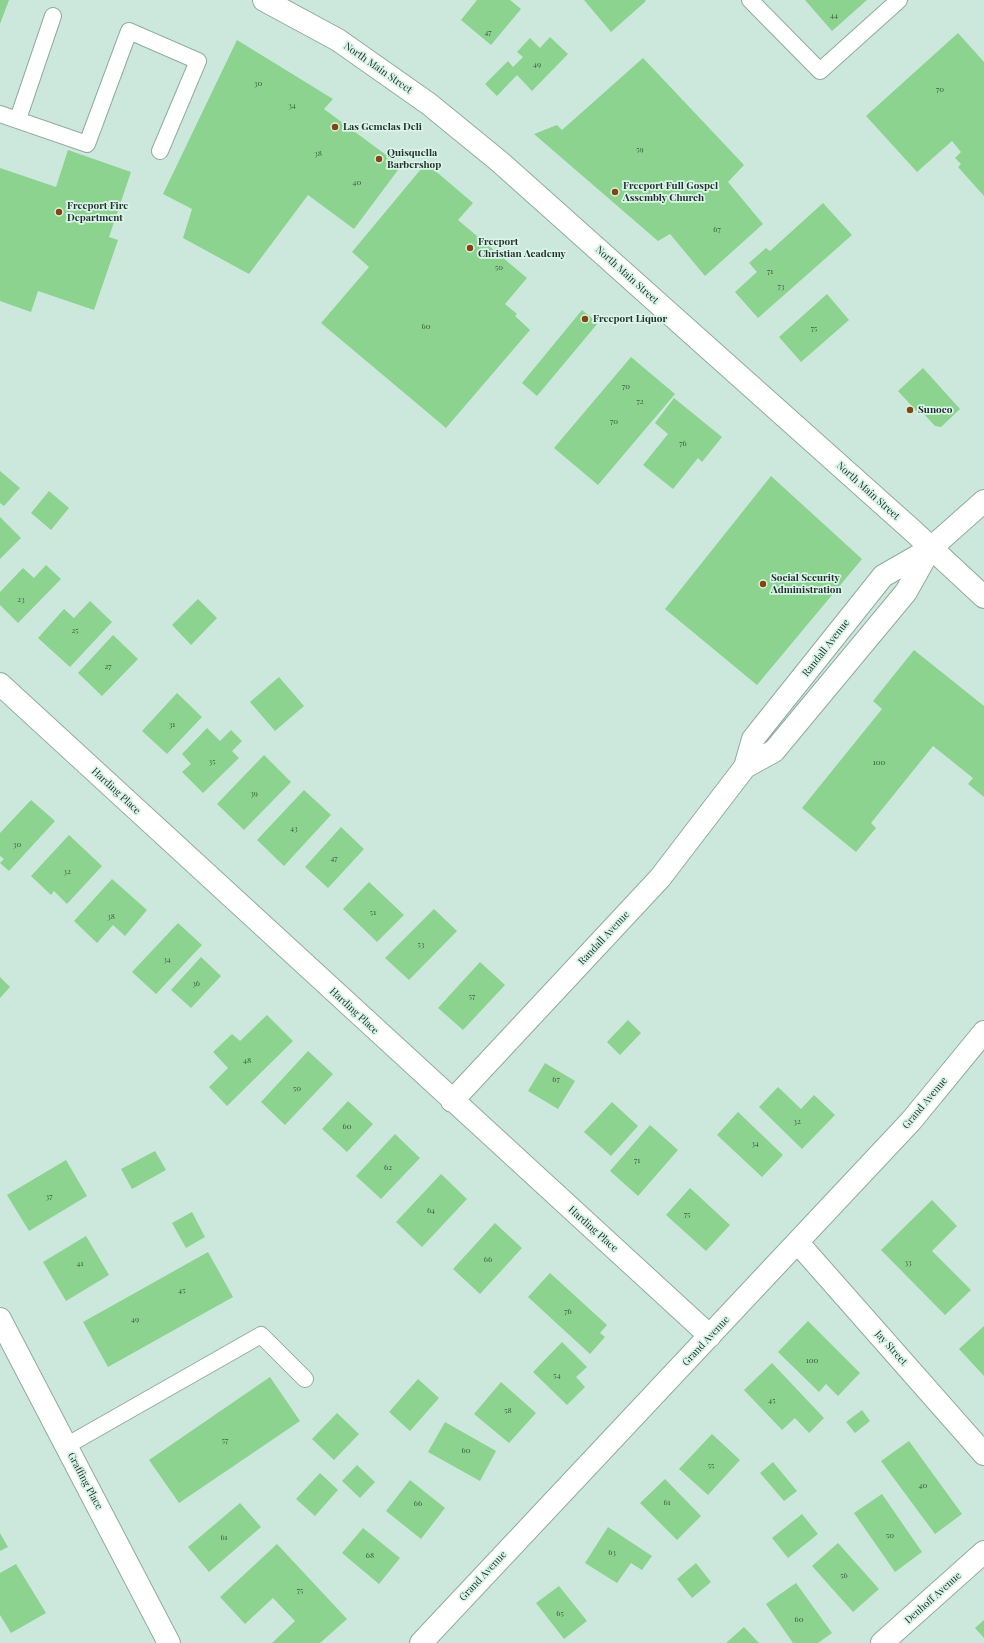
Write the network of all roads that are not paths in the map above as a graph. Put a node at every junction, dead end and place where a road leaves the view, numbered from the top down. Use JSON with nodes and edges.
{"nodes":[{"id":1,"x":264,"y":0,"type":"edge"},
{"id":2,"x":750,"y":0,"type":"edge"},
{"id":3,"x":899,"y":0,"type":"edge"},
{"id":4,"x":54,"y":16,"type":"dead end"},
{"id":5,"x":0,"y":114,"type":"edge"},
{"id":6,"x":18,"y":120,"type":"junction"},
{"id":7,"x":160,"y":151,"type":"dead end"},
{"id":8,"x":984,"y":501,"type":"edge"},
{"id":9,"x":930,"y":549,"type":"junction"},
{"id":10,"x":984,"y":597,"type":"edge"},
{"id":11,"x":0,"y":684,"type":"edge"},
{"id":12,"x":984,"y":1032,"type":"edge"},
{"id":13,"x":452,"y":1101,"type":"junction"},
{"id":14,"x":798,"y":1243,"type":"junction"},
{"id":15,"x":0,"y":1319,"type":"edge"},
{"id":16,"x":710,"y":1336,"type":"junction"},
{"id":17,"x":305,"y":1379,"type":"dead end"},
{"id":18,"x":66,"y":1446,"type":"junction"},
{"id":19,"x":984,"y":1454,"type":"edge"},
{"id":20,"x":984,"y":1552,"type":"edge"},
{"id":21,"x":169,"y":1643,"type":"edge"},
{"id":22,"x":420,"y":1643,"type":"edge"},
{"id":23,"x":882,"y":1643,"type":"edge"}],
"edges":[{"from":1,"to":9,"type":"street","name":"North Main Street"},
{"from":2,"to":3,"type":"lane"},
{"from":4,"to":6,"type":"lane"},
{"from":5,"to":6,"type":"lane"},
{"from":6,"to":7,"type":"lane"},
{"from":8,"to":9,"type":"street","name":"Randall Avenue"},
{"from":9,"to":10,"type":"street","name":"North Main Street"},
{"from":9,"to":13,"type":"street","name":"Randall Avenue"},
{"from":11,"to":13,"type":"street","name":"Harding Place"},
{"from":12,"to":14,"type":"street","name":"Grand Avenue"},
{"from":13,"to":16,"type":"street","name":"Harding Place"},
{"from":14,"to":16,"type":"street","name":"Grand Avenue"},
{"from":14,"to":19,"type":"street","name":"Jay Street"},
{"from":15,"to":18,"type":"street","name":"Graffing Place"},
{"from":16,"to":22,"type":"street","name":"Grand Avenue"},
{"from":17,"to":18,"type":"lane"},
{"from":18,"to":21,"type":"street","name":"Graffing Place"},
{"from":20,"to":23,"type":"street","name":"Denhoff Avenue"}]}
